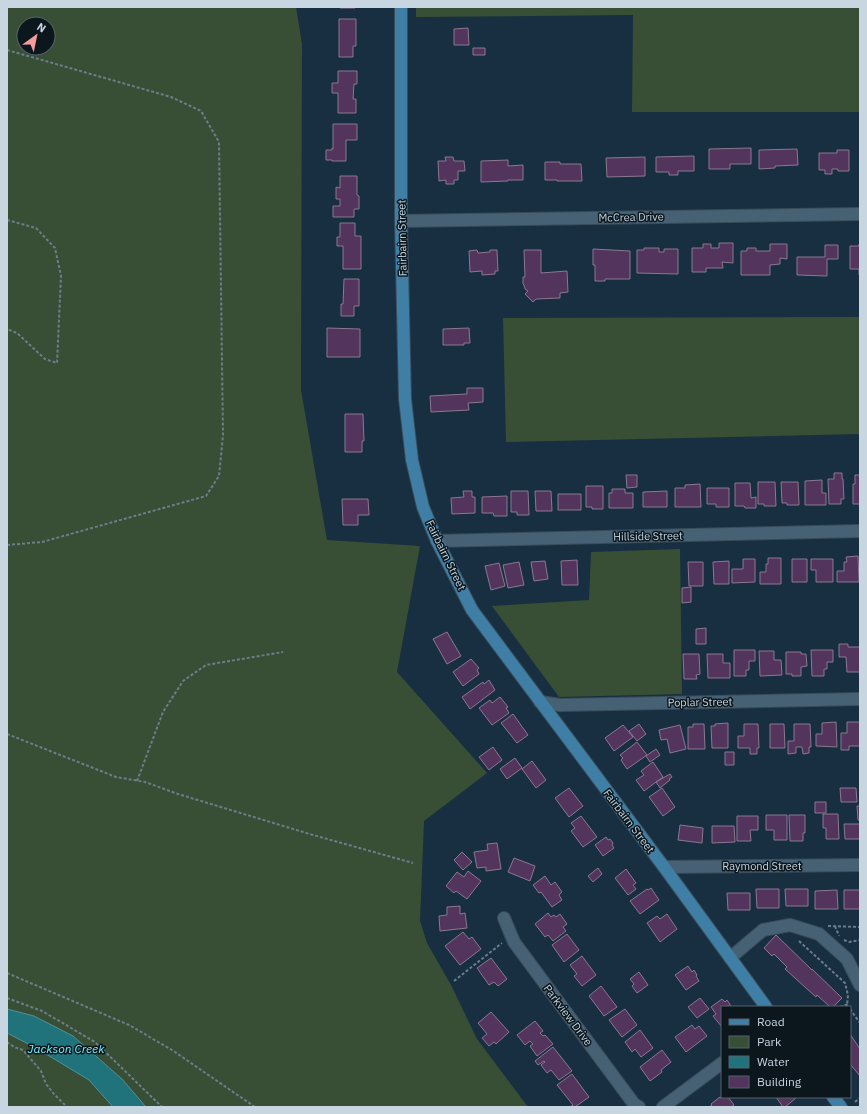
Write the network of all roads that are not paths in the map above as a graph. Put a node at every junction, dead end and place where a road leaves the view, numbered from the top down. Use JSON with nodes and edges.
{"nodes":[{"id":1,"x":401,"y":7,"type":"edge"},
{"id":2,"x":860,"y":214,"type":"edge"},
{"id":3,"x":401,"y":221,"type":"junction"},
{"id":4,"x":860,"y":531,"type":"edge"},
{"id":5,"x":437,"y":541,"type":"junction"},
{"id":6,"x":860,"y":699,"type":"edge"},
{"id":7,"x":540,"y":702,"type":"junction"},
{"id":8,"x":860,"y":865,"type":"edge"},
{"id":9,"x":664,"y":867,"type":"junction"},
{"id":10,"x":504,"y":918,"type":"dead end"},
{"id":11,"x":730,"y":958,"type":"junction"},
{"id":12,"x":860,"y":985,"type":"edge"},
{"id":13,"x":765,"y":1006,"type":"edge"},
{"id":14,"x":721,"y":1064,"type":"edge"},
{"id":15,"x":834,"y":1098,"type":"edge"},
{"id":16,"x":639,"y":1107,"type":"edge"},
{"id":17,"x":663,"y":1107,"type":"edge"},
{"id":18,"x":841,"y":1107,"type":"edge"}],
"edges":[{"from":1,"to":3,"type":"main road","name":"Fairbairn Street"},
{"from":2,"to":3,"type":"street","name":"McCrea Drive"},
{"from":3,"to":5,"type":"main road","name":"Fairbairn Street"},
{"from":4,"to":5,"type":"street","name":"Hillside Street"},
{"from":5,"to":7,"type":"main road","name":"Fairbairn Street"},
{"from":6,"to":7,"type":"street","name":"Poplar Street"},
{"from":7,"to":9,"type":"main road","name":"Fairbairn Street"},
{"from":8,"to":9,"type":"street","name":"Raymond Street"},
{"from":9,"to":11,"type":"main road","name":"Fairbairn Street"},
{"from":10,"to":16,"type":"street","name":"Parkview Drive"},
{"from":11,"to":12,"type":"street"},
{"from":11,"to":13,"type":"main road","name":"Fairbairn Street"},
{"from":14,"to":17,"type":"street"},
{"from":15,"to":18,"type":"main road"}]}
